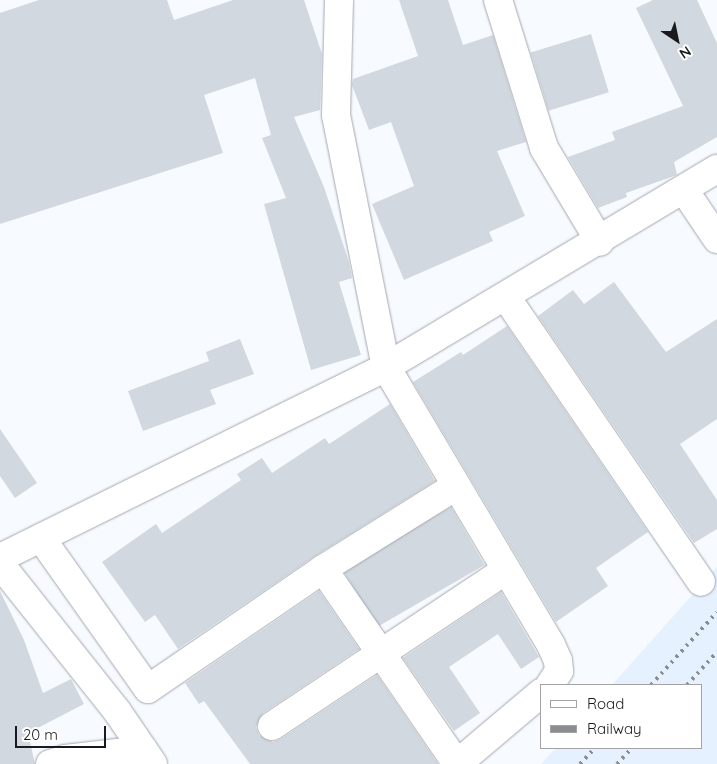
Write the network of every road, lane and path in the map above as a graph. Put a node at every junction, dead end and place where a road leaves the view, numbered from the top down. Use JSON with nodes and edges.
{"nodes":[{"id":1,"x":339,"y":0,"type":"edge"},
{"id":2,"x":498,"y":0,"type":"edge"},
{"id":3,"x":717,"y":169,"type":"edge"},
{"id":4,"x":684,"y":190,"type":"junction"},
{"id":5,"x":717,"y":239,"type":"edge"},
{"id":6,"x":600,"y":242,"type":"junction"},
{"id":7,"x":506,"y":297,"type":"junction"},
{"id":8,"x":386,"y":367,"type":"junction"},
{"id":9,"x":456,"y":486,"type":"junction"},
{"id":10,"x":41,"y":538,"type":"junction"},
{"id":11,"x":0,"y":558,"type":"edge"},
{"id":12,"x":0,"y":564,"type":"edge"},
{"id":13,"x":323,"y":569,"type":"junction"},
{"id":14,"x":506,"y":570,"type":"junction"},
{"id":15,"x":701,"y":582,"type":"dead end"},
{"id":16,"x":380,"y":653,"type":"junction"},
{"id":17,"x":551,"y":684,"type":"edge"},
{"id":18,"x":540,"y":694,"type":"edge"},
{"id":19,"x":272,"y":726,"type":"dead end"},
{"id":20,"x":148,"y":757,"type":"edge"},
{"id":21,"x":50,"y":764,"type":"edge"},
{"id":22,"x":457,"y":764,"type":"edge"}],
"edges":[{"from":1,"to":8,"type":"street"},
{"from":2,"to":6,"type":"street"},
{"from":3,"to":4,"type":"street"},
{"from":4,"to":5,"type":"street"},
{"from":4,"to":6,"type":"street"},
{"from":6,"to":7,"type":"street"},
{"from":7,"to":8,"type":"street"},
{"from":7,"to":15,"type":"street"},
{"from":8,"to":9,"type":"street"},
{"from":8,"to":10,"type":"street"},
{"from":9,"to":13,"type":"street"},
{"from":9,"to":14,"type":"street"},
{"from":10,"to":11,"type":"street"},
{"from":10,"to":13,"type":"street"},
{"from":12,"to":20,"type":"street"},
{"from":13,"to":16,"type":"street"},
{"from":14,"to":16,"type":"street"},
{"from":14,"to":17,"type":"street"},
{"from":16,"to":19,"type":"street"},
{"from":16,"to":22,"type":"street"},
{"from":18,"to":22,"type":"street"},
{"from":20,"to":21,"type":"street"}]}
